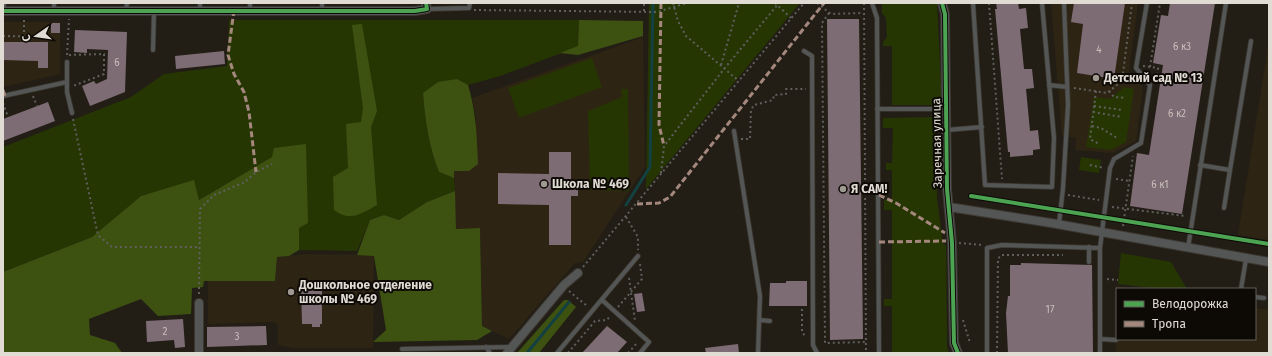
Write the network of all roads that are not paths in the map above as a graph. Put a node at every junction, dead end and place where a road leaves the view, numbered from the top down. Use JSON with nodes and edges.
{"nodes":[{"id":1,"x":322,"y":3,"type":"edge"},
{"id":2,"x":470,"y":3,"type":"edge"},
{"id":3,"x":872,"y":3,"type":"edge"},
{"id":4,"x":942,"y":3,"type":"edge"},
{"id":5,"x":973,"y":3,"type":"edge"},
{"id":6,"x":1042,"y":3,"type":"edge"},
{"id":7,"x":1064,"y":3,"type":"edge"},
{"id":8,"x":1146,"y":3,"type":"edge"},
{"id":9,"x":1226,"y":3,"type":"edge"},
{"id":10,"x":126,"y":6,"type":"edge"},
{"id":11,"x":427,"y":6,"type":"edge"},
{"id":12,"x":54,"y":7,"type":"edge"},
{"id":13,"x":200,"y":7,"type":"edge"},
{"id":14,"x":250,"y":7,"type":"edge"},
{"id":15,"x":3,"y":8,"type":"edge"},
{"id":16,"x":154,"y":10,"type":"junction"},
{"id":17,"x":322,"y":12,"type":"junction"},
{"id":18,"x":1251,"y":41,"type":"dead end"},
{"id":19,"x":153,"y":50,"type":"dead end"},
{"id":20,"x":804,"y":51,"type":"dead end"},
{"id":21,"x":67,"y":62,"type":"road end"},
{"id":22,"x":67,"y":82,"type":"junction"},
{"id":23,"x":1049,"y":85,"type":"junction"},
{"id":24,"x":1067,"y":87,"type":"junction"},
{"id":25,"x":3,"y":96,"type":"edge"},
{"id":26,"x":877,"y":109,"type":"junction"},
{"id":27,"x":946,"y":109,"type":"junction"},
{"id":28,"x":72,"y":113,"type":"road end"},
{"id":29,"x":982,"y":127,"type":"junction"},
{"id":30,"x":947,"y":130,"type":"junction"},
{"id":31,"x":734,"y":131,"type":"dead end"},
{"id":32,"x":1200,"y":165,"type":"junction"},
{"id":33,"x":1230,"y":170,"type":"junction"},
{"id":34,"x":949,"y":207,"type":"junction"},
{"id":35,"x":1224,"y":208,"type":"dead end"},
{"id":36,"x":1059,"y":225,"type":"junction"},
{"id":37,"x":1102,"y":233,"type":"junction"},
{"id":38,"x":1089,"y":247,"type":"junction"},
{"id":39,"x":1100,"y":248,"type":"junction"},
{"id":40,"x":1187,"y":249,"type":"junction"},
{"id":41,"x":638,"y":256,"type":"dead end"},
{"id":42,"x":1246,"y":259,"type":"junction"},
{"id":43,"x":1089,"y":262,"type":"dead end"},
{"id":44,"x":1269,"y":262,"type":"edge"},
{"id":45,"x":578,"y":273,"type":"road end"},
{"id":46,"x":1241,"y":288,"type":"edge"},
{"id":47,"x":1256,"y":296,"type":"edge"},
{"id":48,"x":1264,"y":298,"type":"dead end"},
{"id":49,"x":602,"y":300,"type":"junction"},
{"id":50,"x":199,"y":303,"type":"road end"},
{"id":51,"x":759,"y":320,"type":"junction"},
{"id":52,"x":770,"y":321,"type":"dead end"},
{"id":53,"x":1100,"y":339,"type":"junction"},
{"id":54,"x":1116,"y":340,"type":"dead end"},
{"id":55,"x":486,"y":347,"type":"junction"},
{"id":56,"x":402,"y":349,"type":"dead end"},
{"id":57,"x":510,"y":350,"type":"edge"},
{"id":58,"x":199,"y":353,"type":"edge"},
{"id":59,"x":490,"y":353,"type":"edge"},
{"id":60,"x":558,"y":353,"type":"edge"},
{"id":61,"x":640,"y":353,"type":"edge"},
{"id":62,"x":758,"y":353,"type":"edge"},
{"id":63,"x":818,"y":353,"type":"edge"},
{"id":64,"x":879,"y":353,"type":"edge"},
{"id":65,"x":958,"y":353,"type":"edge"},
{"id":66,"x":987,"y":353,"type":"edge"},
{"id":67,"x":1100,"y":353,"type":"edge"}],
"edges":[{"from":1,"to":17,"type":"lane"},
{"from":2,"to":11,"type":"lane"},
{"from":3,"to":26,"type":"lane"},
{"from":4,"to":27,"type":"street","name":"Заречная улица"},
{"from":5,"to":29,"type":"lane"},
{"from":6,"to":23,"type":"lane"},
{"from":7,"to":24,"type":"lane"},
{"from":8,"to":37,"type":"lane"},
{"from":9,"to":32,"type":"lane"},
{"from":10,"to":12,"type":"street"},
{"from":10,"to":16,"type":"street"},
{"from":11,"to":17,"type":"street"},
{"from":12,"to":15,"type":"street"},
{"from":13,"to":14,"type":"street"},
{"from":13,"to":16,"type":"street"},
{"from":14,"to":17,"type":"street"},
{"from":16,"to":19,"type":"lane"},
{"from":18,"to":33,"type":"lane"},
{"from":20,"to":63,"type":"lane"},
{"from":21,"to":22,"type":"lane"},
{"from":22,"to":25,"type":"lane"},
{"from":22,"to":28,"type":"lane"},
{"from":23,"to":24,"type":"lane"},
{"from":23,"to":29,"type":"lane"},
{"from":24,"to":36,"type":"lane"},
{"from":26,"to":27,"type":"lane"},
{"from":26,"to":64,"type":"lane"},
{"from":27,"to":30,"type":"street","name":"Заречная улица"},
{"from":29,"to":30,"type":"lane"},
{"from":30,"to":34,"type":"street","name":"Заречная улица"},
{"from":31,"to":51,"type":"lane"},
{"from":32,"to":33,"type":"lane"},
{"from":32,"to":40,"type":"lane"},
{"from":33,"to":35,"type":"lane"},
{"from":34,"to":36,"type":"street"},
{"from":34,"to":65,"type":"street","name":"Заречная улица"},
{"from":36,"to":37,"type":"street"},
{"from":37,"to":39,"type":"lane"},
{"from":37,"to":40,"type":"street"},
{"from":38,"to":39,"type":"lane"},
{"from":38,"to":43,"type":"lane"},
{"from":38,"to":66,"type":"lane"},
{"from":39,"to":53,"type":"lane"},
{"from":40,"to":42,"type":"street"},
{"from":41,"to":49,"type":"lane"},
{"from":42,"to":44,"type":"street"},
{"from":42,"to":46,"type":"lane"},
{"from":45,"to":57,"type":"street"},
{"from":47,"to":48,"type":"lane"},
{"from":49,"to":60,"type":"lane"},
{"from":49,"to":61,"type":"lane"},
{"from":50,"to":58,"type":"street"},
{"from":51,"to":52,"type":"lane"},
{"from":51,"to":62,"type":"lane"},
{"from":53,"to":54,"type":"lane"},
{"from":53,"to":67,"type":"lane"},
{"from":55,"to":56,"type":"lane"},
{"from":55,"to":57,"type":"lane"},
{"from":55,"to":59,"type":"lane"}]}
